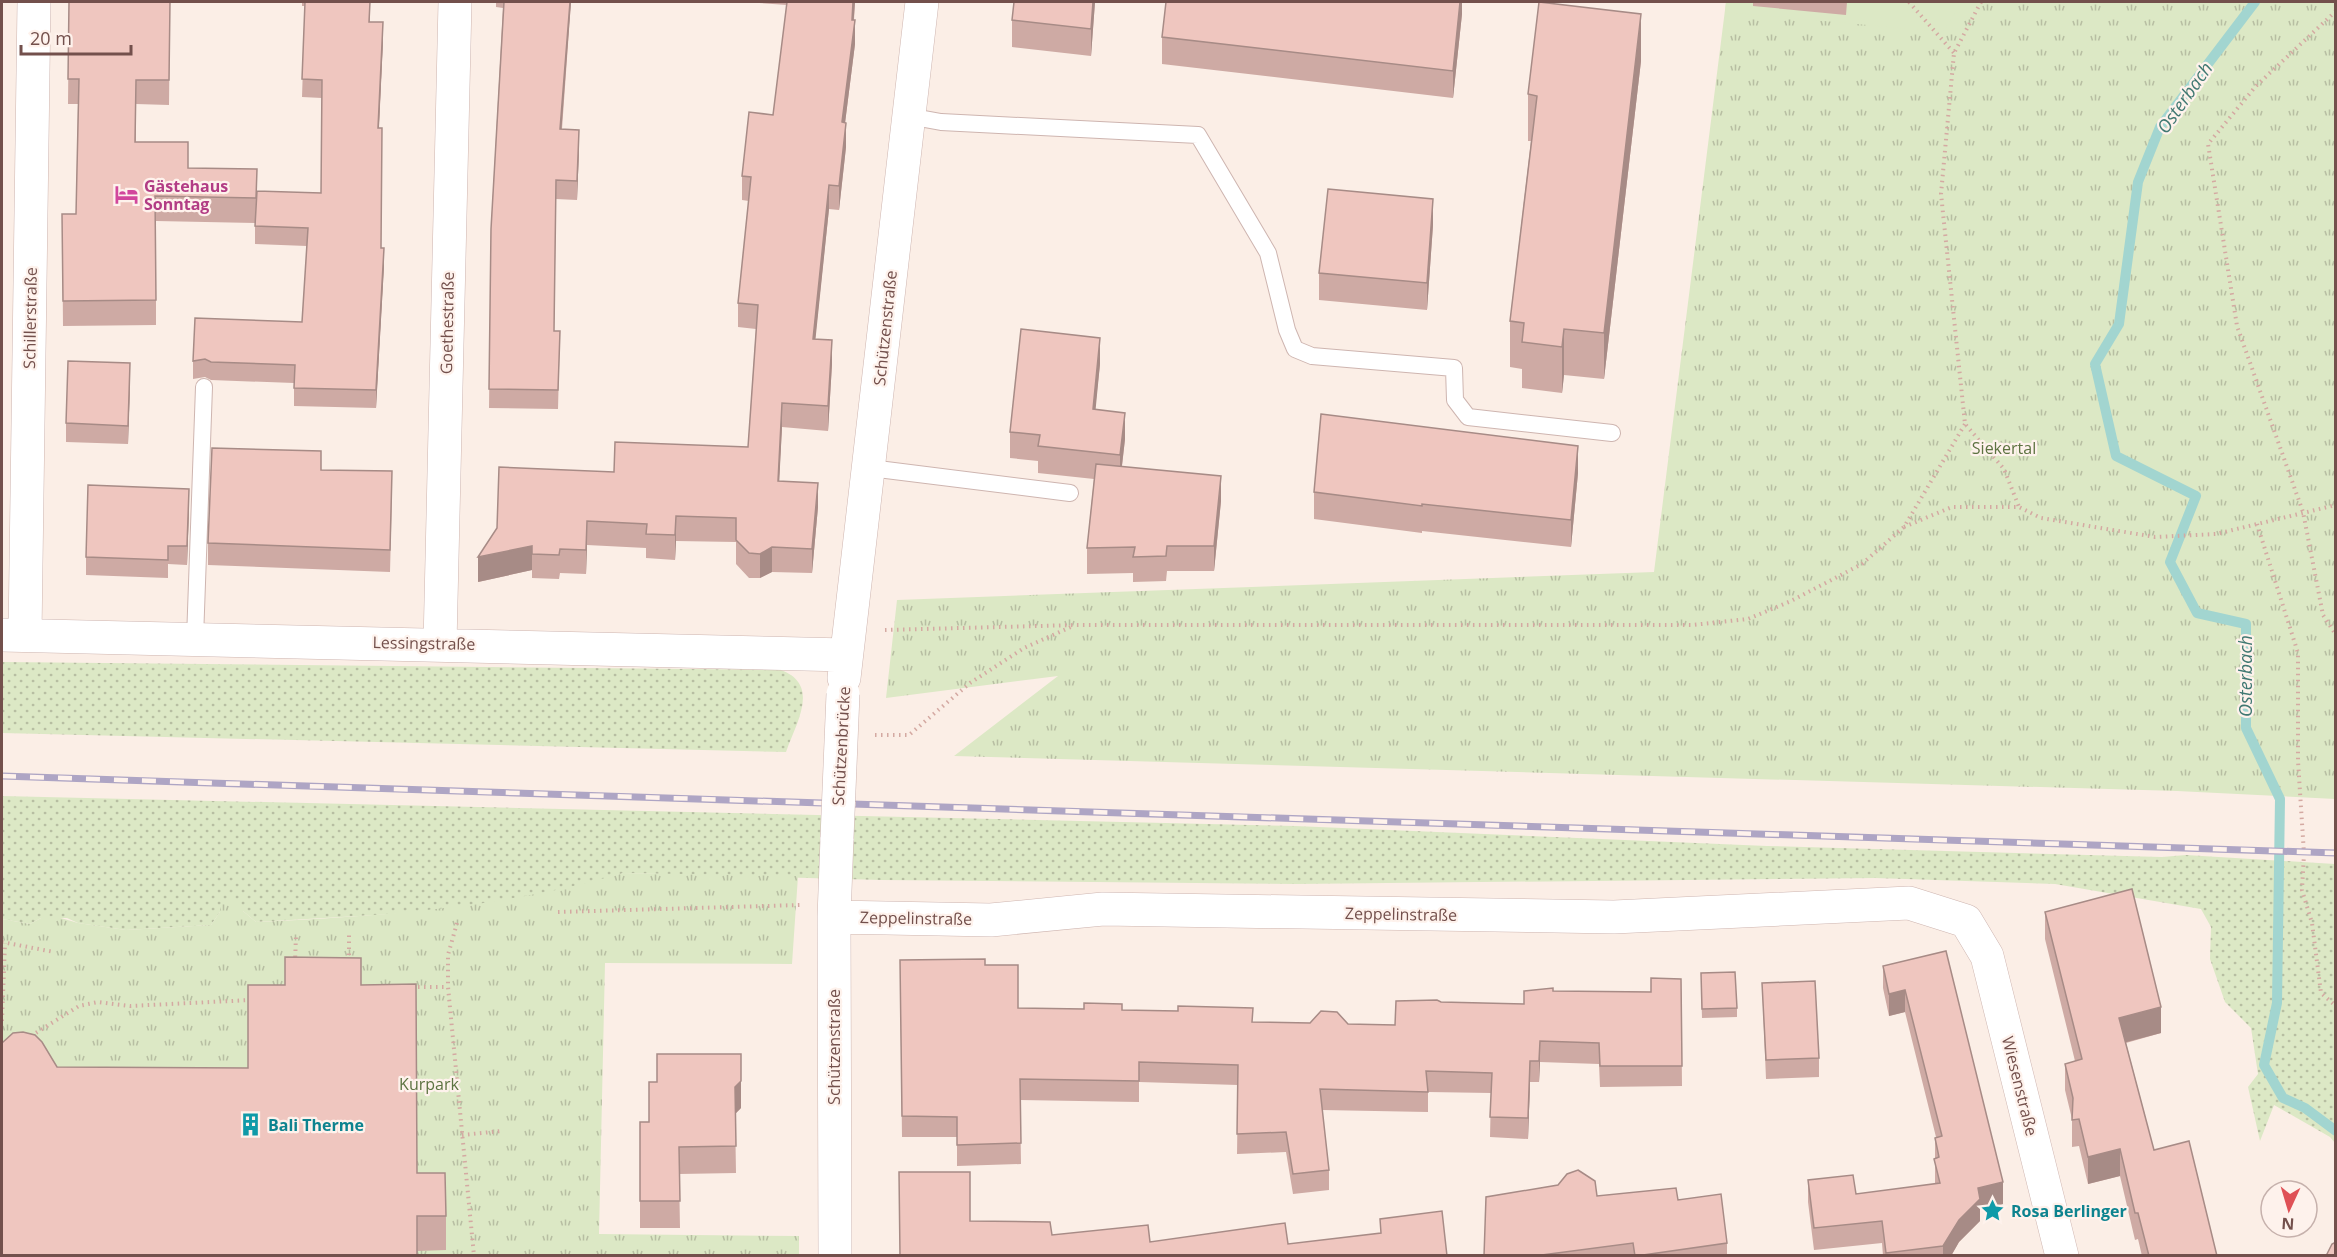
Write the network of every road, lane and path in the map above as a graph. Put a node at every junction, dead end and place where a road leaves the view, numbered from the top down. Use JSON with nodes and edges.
{"nodes":[{"id":1,"x":34,"y":2,"type":"edge"},
{"id":2,"x":455,"y":2,"type":"edge"},
{"id":3,"x":922,"y":2,"type":"edge"},
{"id":4,"x":1909,"y":2,"type":"edge"},
{"id":5,"x":1981,"y":2,"type":"edge"},
{"id":6,"x":2336,"y":11,"type":"edge"},
{"id":7,"x":1954,"y":53,"type":"junction"},
{"id":8,"x":908,"y":116,"type":"junction"},
{"id":9,"x":204,"y":387,"type":"dead end"},
{"id":10,"x":1965,"y":424,"type":"junction"},
{"id":11,"x":1612,"y":433,"type":"dead end"},
{"id":12,"x":870,"y":468,"type":"junction"},
{"id":13,"x":1070,"y":494,"type":"dead end"},
{"id":14,"x":2336,"y":505,"type":"edge"},
{"id":15,"x":2019,"y":507,"type":"junction"},
{"id":16,"x":2303,"y":512,"type":"junction"},
{"id":17,"x":2257,"y":524,"type":"junction"},
{"id":18,"x":1904,"y":527,"type":"junction"},
{"id":19,"x":1076,"y":625,"type":"junction"},
{"id":20,"x":884,"y":630,"type":"dead end"},
{"id":21,"x":2336,"y":634,"type":"edge"},
{"id":22,"x":13,"y":635,"type":"edge"},
{"id":23,"x":195,"y":639,"type":"junction"},
{"id":24,"x":440,"y":644,"type":"junction"},
{"id":25,"x":846,"y":655,"type":"junction"},
{"id":26,"x":873,"y":735,"type":"dead end"},
{"id":27,"x":837,"y":838,"type":"joint"},
{"id":28,"x":820,"y":911,"type":"junction"},
{"id":29,"x":558,"y":912,"type":"dead end"},
{"id":30,"x":1966,"y":921,"type":"joint"},
{"id":31,"x":457,"y":923,"type":"dead end"},
{"id":32,"x":350,"y":932,"type":"dead end"},
{"id":33,"x":296,"y":936,"type":"dead end"},
{"id":34,"x":3,"y":943,"type":"edge"},
{"id":35,"x":54,"y":952,"type":"dead end"},
{"id":36,"x":349,"y":965,"type":"edge"},
{"id":37,"x":295,"y":967,"type":"edge"},
{"id":38,"x":404,"y":987,"type":"edge"},
{"id":39,"x":448,"y":987,"type":"junction"},
{"id":40,"x":258,"y":1000,"type":"edge"},
{"id":41,"x":2336,"y":1006,"type":"edge"},
{"id":42,"x":2,"y":1021,"type":"edge"},
{"id":43,"x":21,"y":1043,"type":"edge"},
{"id":44,"x":501,"y":1131,"type":"dead end"},
{"id":45,"x":462,"y":1135,"type":"junction"},
{"id":46,"x":474,"y":1256,"type":"edge"},
{"id":47,"x":835,"y":1256,"type":"edge"},
{"id":48,"x":2061,"y":1256,"type":"edge"}],
"edges":[{"from":1,"to":22,"type":"street","name":"Schillerstraße"},
{"from":2,"to":24,"type":"street","name":"Goethestraße"},
{"from":3,"to":8,"type":"street","name":"Schützenstraße"},
{"from":4,"to":7,"type":"path"},
{"from":5,"to":7,"type":"path"},
{"from":6,"to":16,"type":"path"},
{"from":7,"to":10,"type":"path"},
{"from":8,"to":11,"type":"lane"},
{"from":8,"to":12,"type":"street","name":"Schützenstraße"},
{"from":9,"to":23,"type":"lane"},
{"from":10,"to":15,"type":"path"},
{"from":10,"to":18,"type":"path"},
{"from":12,"to":13,"type":"lane"},
{"from":12,"to":25,"type":"street","name":"Schützenstraße"},
{"from":14,"to":16,"type":"path"},
{"from":15,"to":17,"type":"path"},
{"from":15,"to":18,"type":"path"},
{"from":16,"to":17,"type":"path"},
{"from":16,"to":21,"type":"path"},
{"from":17,"to":41,"type":"path"},
{"from":18,"to":19,"type":"path"},
{"from":19,"to":20,"type":"path"},
{"from":19,"to":26,"type":"path"},
{"from":22,"to":23,"type":"street","name":"Lessingstraße"},
{"from":23,"to":24,"type":"street","name":"Lessingstraße"},
{"from":24,"to":25,"type":"street","name":"Lessingstraße"},
{"from":25,"to":27,"type":"street","name":"Schützenbrücke","bridge":true},
{"from":27,"to":28,"type":"street","name":"Schützenstraße"},
{"from":28,"to":29,"type":"path"},
{"from":28,"to":30,"type":"street","name":"Zeppelinstraße"},
{"from":28,"to":47,"type":"street","name":"Schützenstraße"},
{"from":30,"to":48,"type":"street","name":"Wiesenstraße"},
{"from":31,"to":39,"type":"path"},
{"from":32,"to":36,"type":"path"},
{"from":33,"to":37,"type":"path"},
{"from":34,"to":35,"type":"path"},
{"from":34,"to":42,"type":"path"},
{"from":38,"to":39,"type":"path"},
{"from":39,"to":45,"type":"path"},
{"from":40,"to":43,"type":"path"},
{"from":44,"to":45,"type":"path"},
{"from":45,"to":46,"type":"path"}]}
